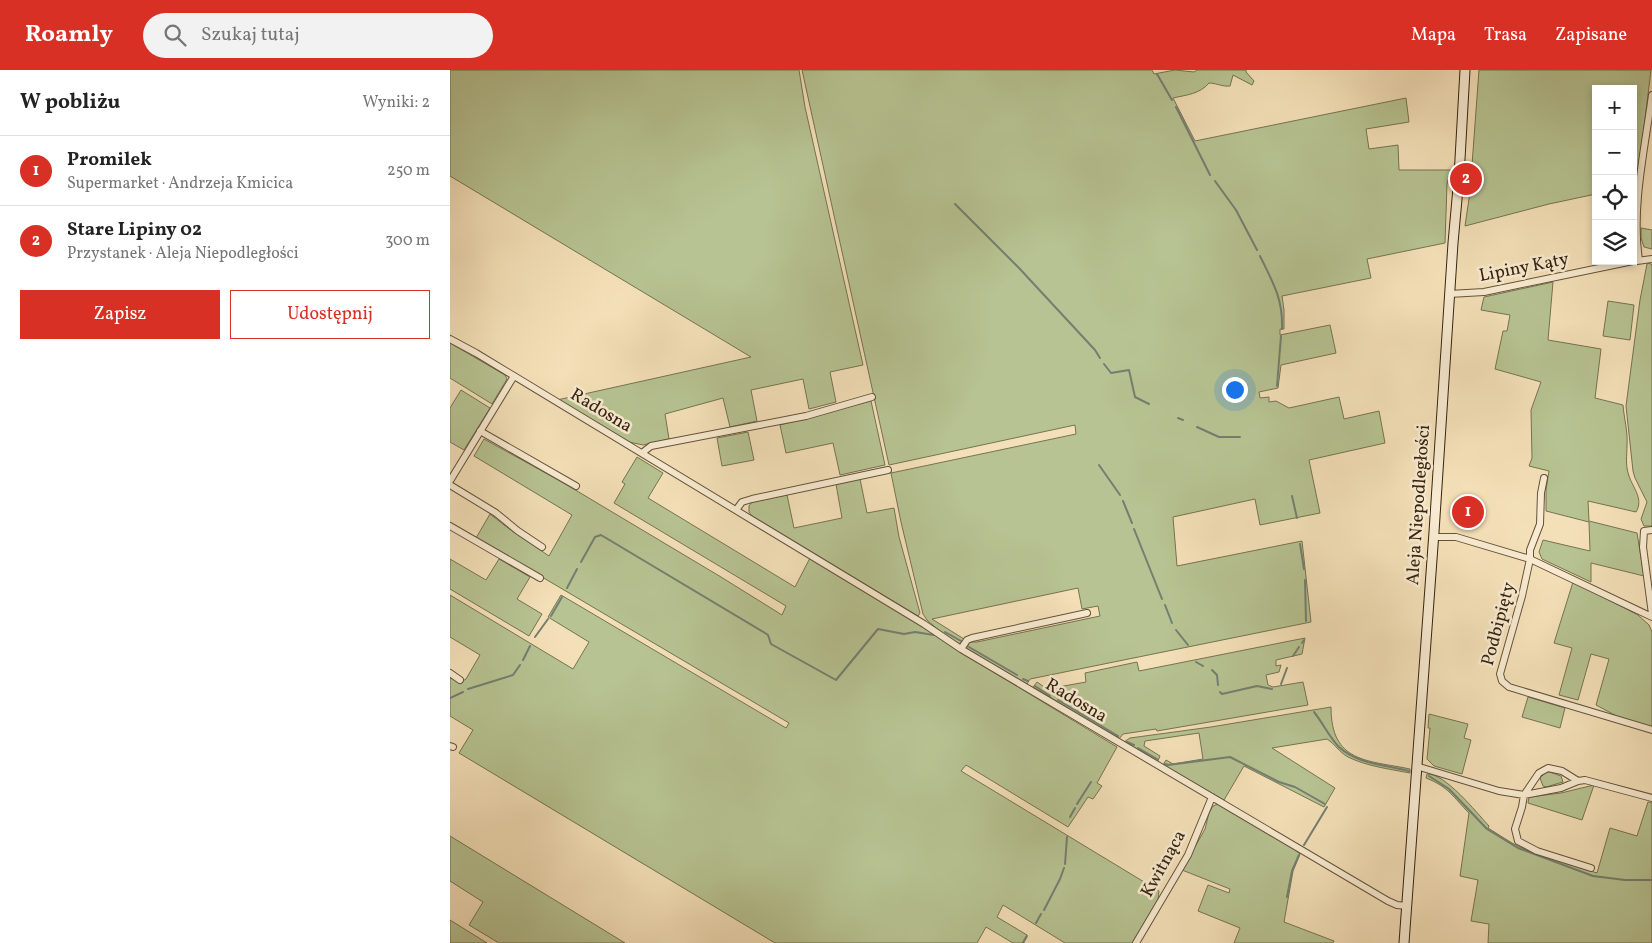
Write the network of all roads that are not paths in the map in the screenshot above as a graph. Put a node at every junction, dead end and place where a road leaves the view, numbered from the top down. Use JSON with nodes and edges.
{"nodes":[{"id":1,"x":1465,"y":70,"type":"edge"},
{"id":2,"x":1652,"y":95,"type":"edge"},
{"id":3,"x":1637,"y":224,"type":"edge"},
{"id":4,"x":1652,"y":259,"type":"edge"},
{"id":5,"x":1637,"y":261,"type":"edge"},
{"id":6,"x":1616,"y":265,"type":"edge"},
{"id":7,"x":1450,"y":294,"type":"junction"},
{"id":8,"x":450,"y":339,"type":"edge"},
{"id":9,"x":514,"y":376,"type":"junction"},
{"id":10,"x":872,"y":397,"type":"dead end"},
{"id":11,"x":480,"y":431,"type":"junction"},
{"id":12,"x":642,"y":453,"type":"junction"},
{"id":13,"x":888,"y":470,"type":"dead end"},
{"id":14,"x":1544,"y":478,"type":"dead end"},
{"id":15,"x":450,"y":483,"type":"edge"},
{"id":16,"x":576,"y":486,"type":"dead end"},
{"id":17,"x":736,"y":510,"type":"junction"},
{"id":18,"x":450,"y":526,"type":"edge"},
{"id":19,"x":1652,"y":530,"type":"edge"},
{"id":20,"x":1434,"y":537,"type":"junction"},
{"id":21,"x":542,"y":547,"type":"dead end"},
{"id":22,"x":1530,"y":559,"type":"junction"},
{"id":23,"x":540,"y":578,"type":"dead end"},
{"id":24,"x":1087,"y":613,"type":"dead end"},
{"id":25,"x":1652,"y":615,"type":"edge"},
{"id":26,"x":961,"y":649,"type":"junction"},
{"id":27,"x":450,"y":673,"type":"edge"},
{"id":28,"x":460,"y":680,"type":"dead end"},
{"id":29,"x":1652,"y":730,"type":"edge"},
{"id":30,"x":1416,"y":766,"type":"junction"},
{"id":31,"x":1578,"y":781,"type":"junction"},
{"id":32,"x":1524,"y":795,"type":"junction"},
{"id":33,"x":1212,"y":797,"type":"junction"},
{"id":34,"x":1652,"y":798,"type":"edge"},
{"id":35,"x":1591,"y":868,"type":"dead end"},
{"id":36,"x":1407,"y":906,"type":"junction"},
{"id":37,"x":1136,"y":943,"type":"edge"},
{"id":38,"x":1404,"y":943,"type":"edge"}],
"edges":[{"from":1,"to":7,"type":"street","name":"Aleja Niepodległości"},
{"from":2,"to":3,"type":"street"},
{"from":4,"to":5,"type":"street","name":"Lipiny Kąty"},
{"from":6,"to":7,"type":"street","name":"Lipiny Kąty"},
{"from":7,"to":20,"type":"street","name":"Aleja Niepodległości"},
{"from":8,"to":9,"type":"street","name":"Radosna"},
{"from":9,"to":11,"type":"street"},
{"from":9,"to":12,"type":"street","name":"Radosna"},
{"from":10,"to":12,"type":"street"},
{"from":11,"to":15,"type":"street"},
{"from":11,"to":16,"type":"street"},
{"from":12,"to":17,"type":"street","name":"Radosna"},
{"from":13,"to":17,"type":"street"},
{"from":14,"to":22,"type":"street","name":"Podbipięty"},
{"from":15,"to":21,"type":"street"},
{"from":17,"to":26,"type":"street","name":"Radosna"},
{"from":18,"to":23,"type":"street"},
{"from":19,"to":25,"type":"street"},
{"from":20,"to":22,"type":"street"},
{"from":20,"to":30,"type":"street","name":"Aleja Niepodległości"},
{"from":22,"to":25,"type":"street"},
{"from":22,"to":29,"type":"street","name":"Podbipięty"},
{"from":24,"to":26,"type":"street"},
{"from":26,"to":33,"type":"street","name":"Radosna"},
{"from":27,"to":28,"type":"street"},
{"from":30,"to":32,"type":"street"},
{"from":30,"to":36,"type":"street","name":"Aleja Niepodległości"},
{"from":31,"to":32,"type":"street"},
{"from":31,"to":32,"type":"street"},
{"from":31,"to":34,"type":"street"},
{"from":32,"to":35,"type":"street"},
{"from":33,"to":36,"type":"street","name":"Radosna"},
{"from":33,"to":37,"type":"street","name":"Kwitnąca"},
{"from":36,"to":38,"type":"street","name":"Aleja Niepodległości"}]}
